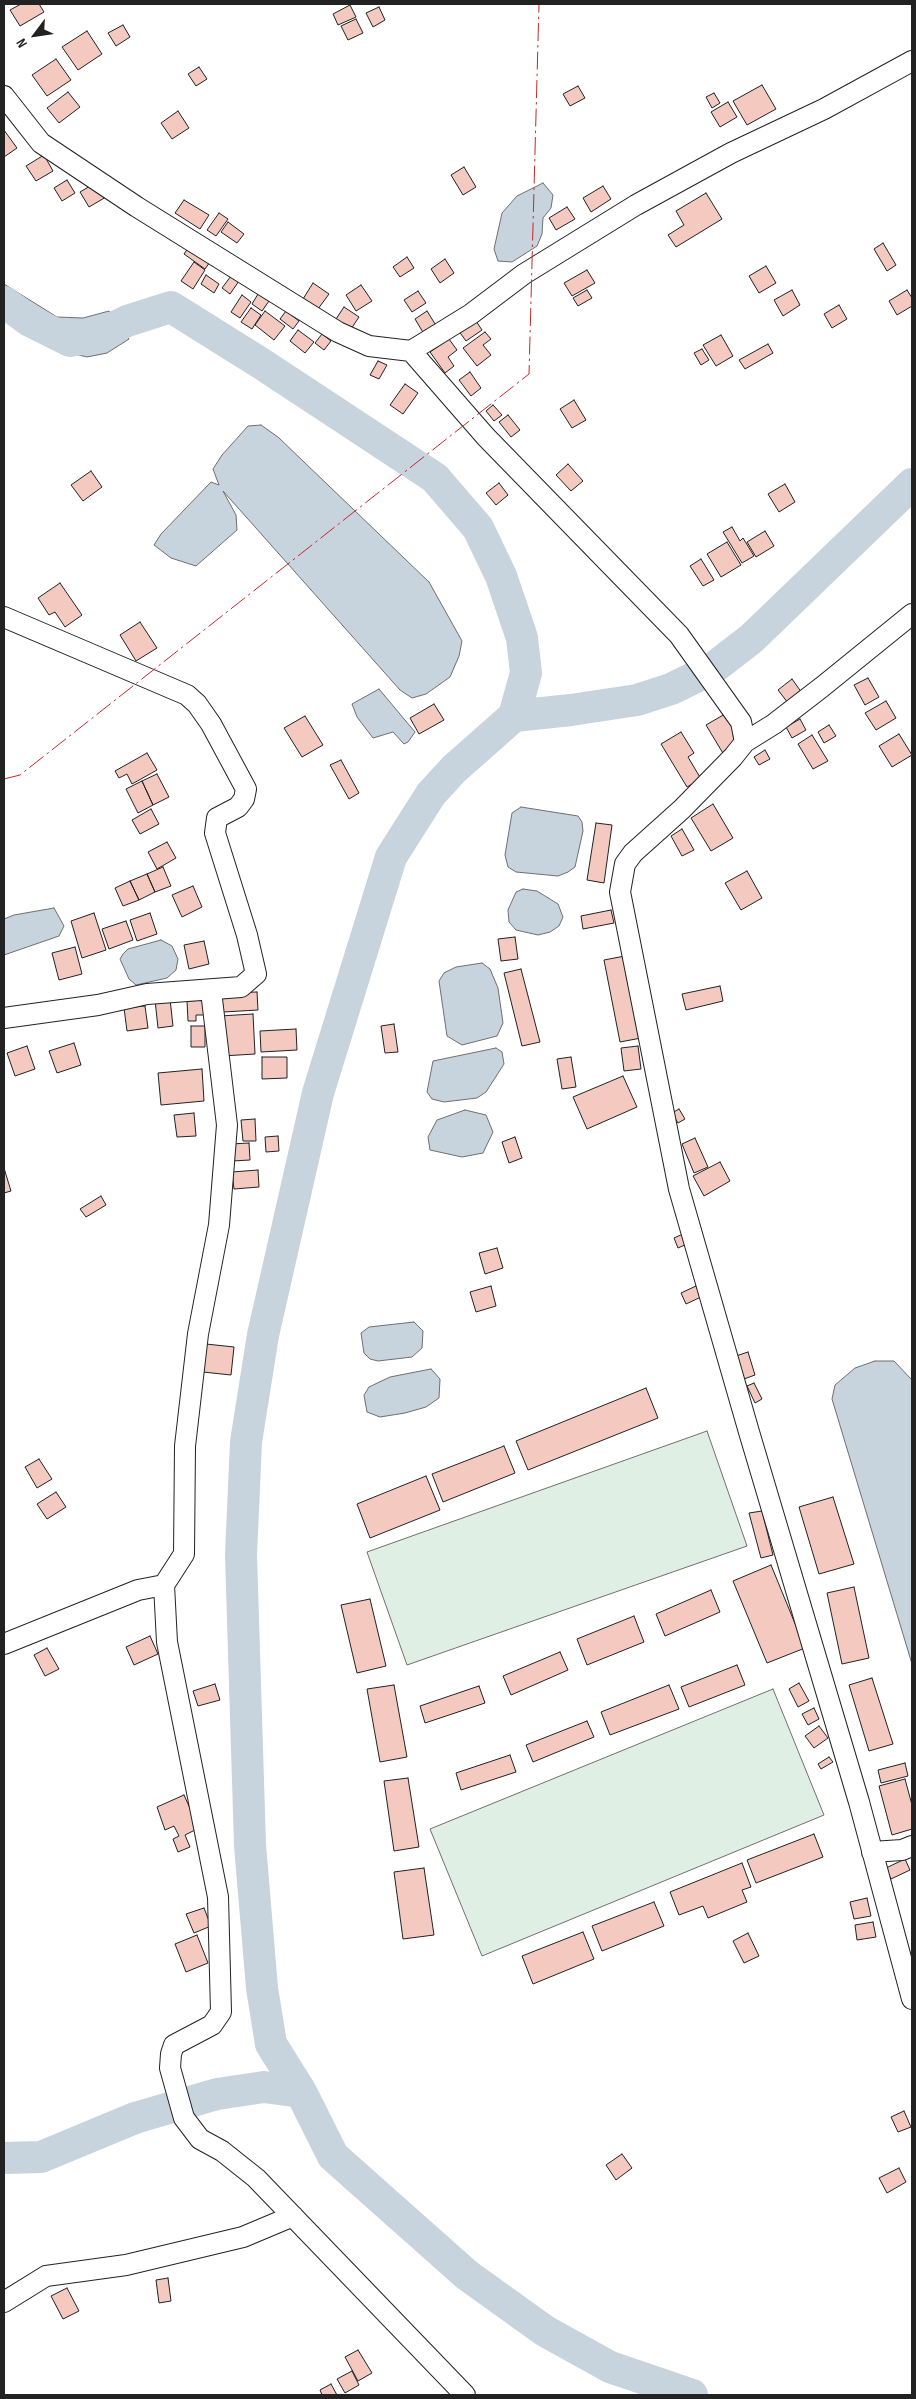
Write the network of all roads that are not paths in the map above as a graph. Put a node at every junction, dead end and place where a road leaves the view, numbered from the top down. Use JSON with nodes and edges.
{"nodes":[{"id":1,"x":912,"y":61,"type":"edge"},
{"id":2,"x":4,"y":96,"type":"edge"},
{"id":3,"x":411,"y":351,"type":"junction"},
{"id":4,"x":912,"y":614,"type":"edge"},
{"id":5,"x":4,"y":617,"type":"edge"},
{"id":6,"x":744,"y":742,"type":"junction"},
{"id":7,"x":211,"y":991,"type":"junction"},
{"id":8,"x":4,"y":1018,"type":"edge"},
{"id":9,"x":164,"y":1585,"type":"junction"},
{"id":10,"x":4,"y":1644,"type":"edge"},
{"id":11,"x":912,"y":1846,"type":"edge"},
{"id":12,"x":872,"y":1852,"type":"junction"},
{"id":13,"x":912,"y":1999,"type":"edge"},
{"id":14,"x":293,"y":2216,"type":"junction"},
{"id":15,"x":4,"y":2302,"type":"edge"},
{"id":16,"x":464,"y":2395,"type":"edge"}],
"edges":[{"from":1,"to":3,"type":"street"},
{"from":2,"to":3,"type":"street"},
{"from":3,"to":6,"type":"street"},
{"from":4,"to":6,"type":"street"},
{"from":5,"to":7,"type":"street"},
{"from":6,"to":12,"type":"street"},
{"from":7,"to":8,"type":"street"},
{"from":7,"to":9,"type":"street"},
{"from":9,"to":10,"type":"street"},
{"from":9,"to":14,"type":"street"},
{"from":11,"to":12,"type":"street"},
{"from":12,"to":13,"type":"street"},
{"from":14,"to":15,"type":"street"},
{"from":14,"to":16,"type":"street"}]}
